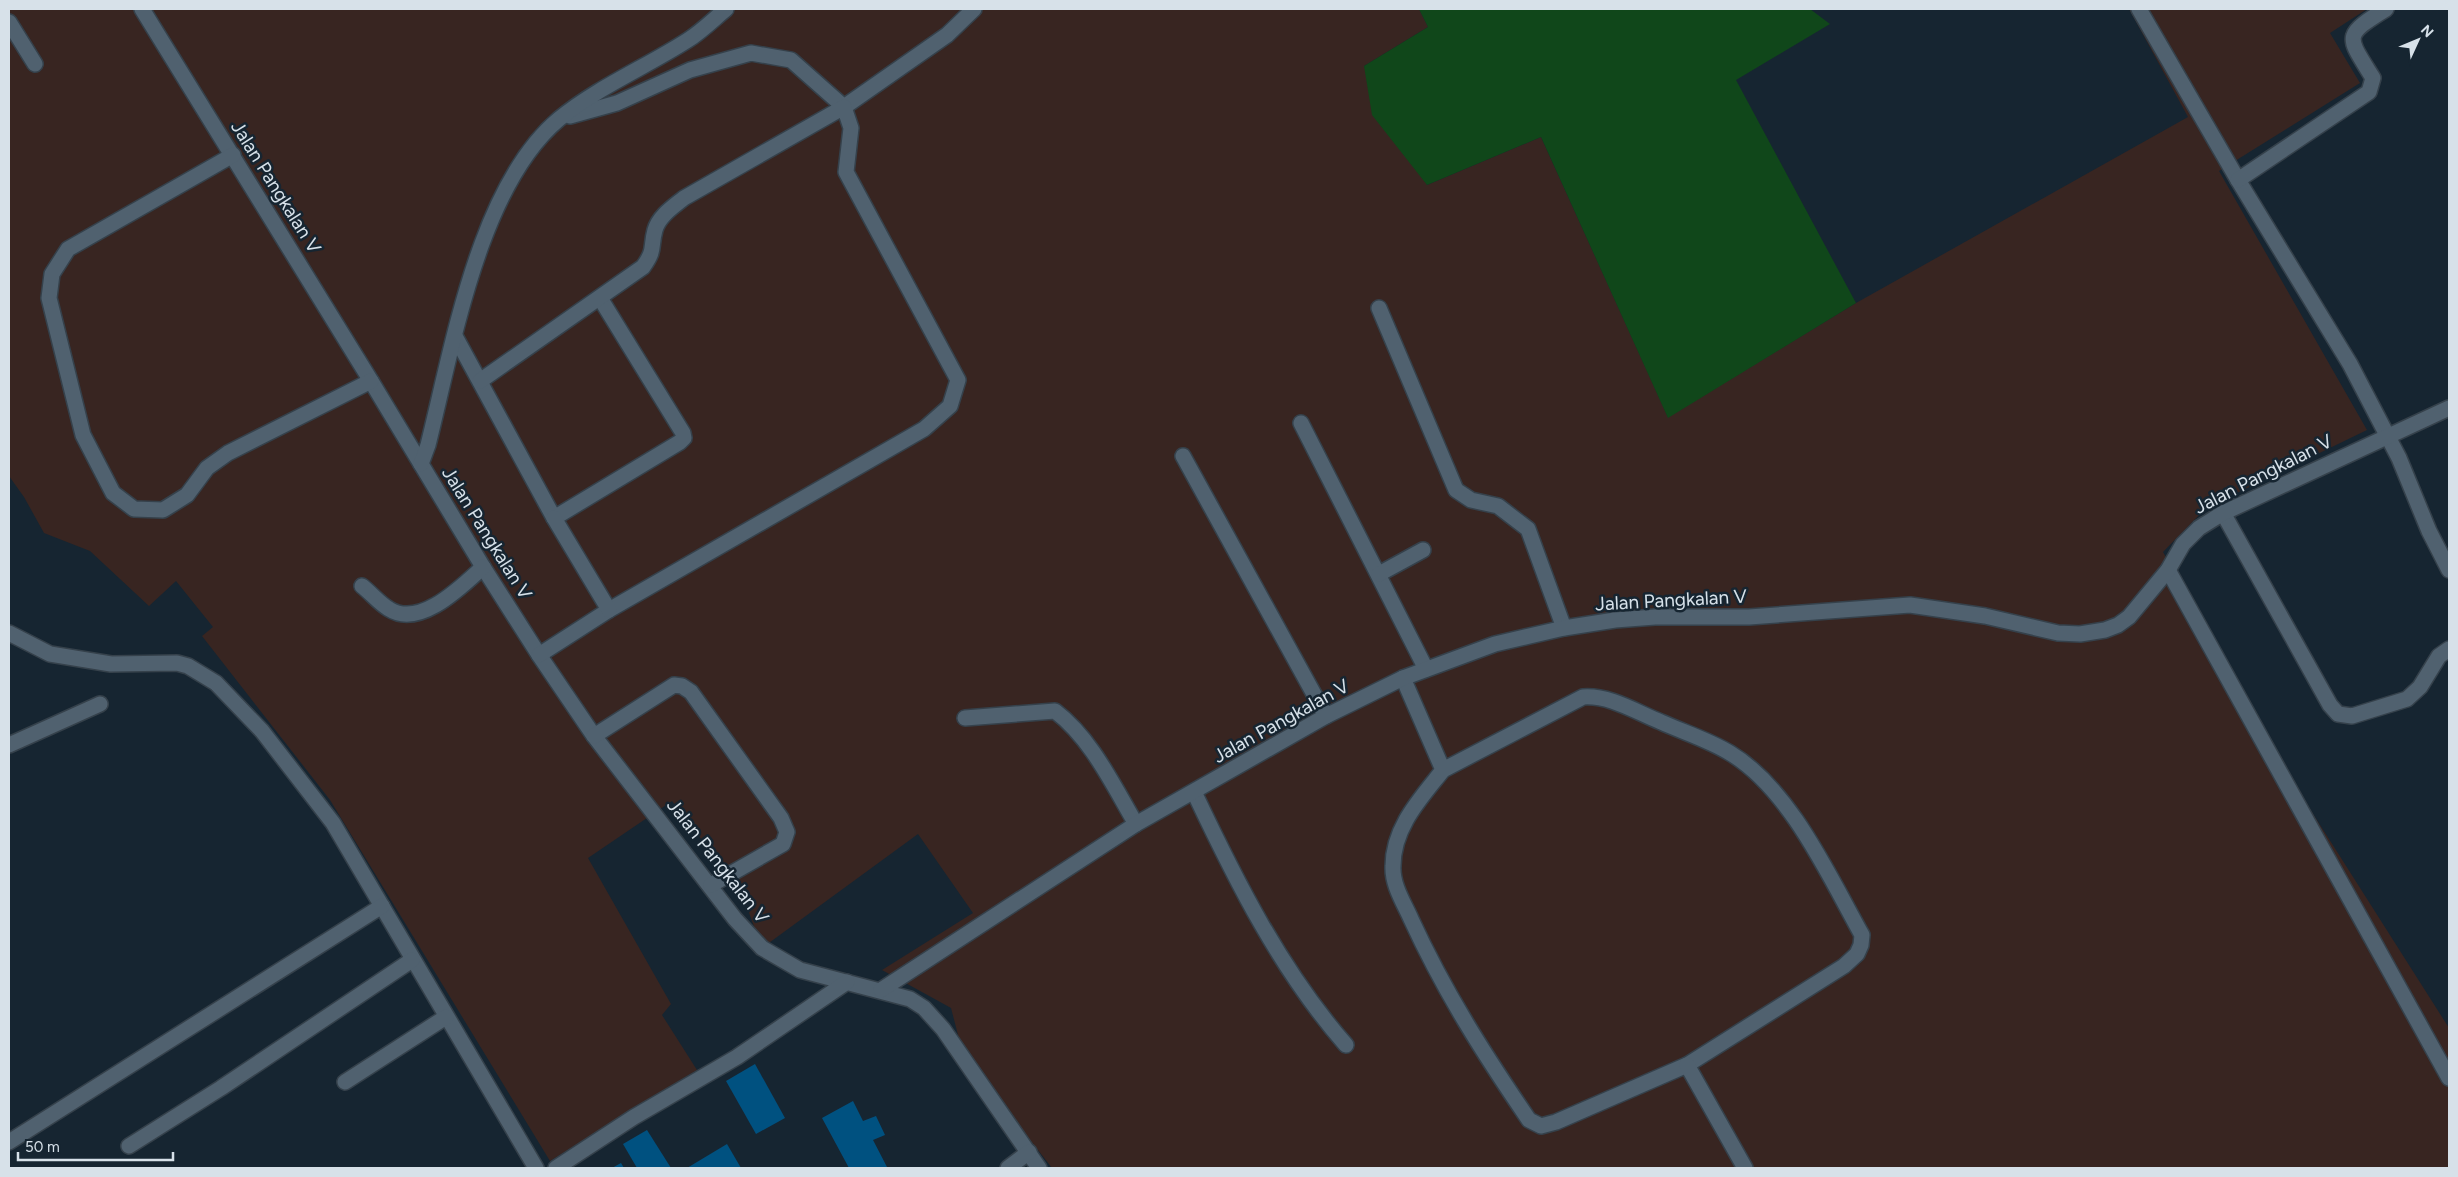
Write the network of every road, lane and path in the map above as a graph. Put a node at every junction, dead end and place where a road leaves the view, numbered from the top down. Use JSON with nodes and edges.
{"nodes":[{"id":1,"x":142,"y":9,"type":"edge"},
{"id":2,"x":726,"y":9,"type":"edge"},
{"id":3,"x":974,"y":9,"type":"edge"},
{"id":4,"x":2138,"y":9,"type":"edge"},
{"id":5,"x":2386,"y":9,"type":"edge"},
{"id":6,"x":9,"y":22,"type":"edge"},
{"id":7,"x":35,"y":64,"type":"dead end"},
{"id":8,"x":844,"y":107,"type":"junction"},
{"id":9,"x":559,"y":119,"type":"junction"},
{"id":10,"x":233,"y":155,"type":"junction"},
{"id":11,"x":2238,"y":180,"type":"junction"},
{"id":12,"x":600,"y":298,"type":"junction"},
{"id":13,"x":1379,"y":308,"type":"dead end"},
{"id":14,"x":455,"y":336,"type":"junction"},
{"id":15,"x":480,"y":380,"type":"junction"},
{"id":16,"x":372,"y":381,"type":"junction"},
{"id":17,"x":2449,"y":408,"type":"edge"},
{"id":18,"x":1301,"y":423,"type":"dead end"},
{"id":19,"x":2388,"y":435,"type":"junction"},
{"id":20,"x":1183,"y":456,"type":"dead end"},
{"id":21,"x":421,"y":464,"type":"junction"},
{"id":22,"x":2223,"y":513,"type":"junction"},
{"id":23,"x":554,"y":518,"type":"junction"},
{"id":24,"x":1423,"y":550,"type":"dead end"},
{"id":25,"x":483,"y":567,"type":"junction"},
{"id":26,"x":2168,"y":570,"type":"junction"},
{"id":27,"x":2449,"y":570,"type":"edge"},
{"id":28,"x":1379,"y":574,"type":"junction"},
{"id":29,"x":362,"y":586,"type":"dead end"},
{"id":30,"x":610,"y":610,"type":"junction"},
{"id":31,"x":1564,"y":628,"type":"junction"},
{"id":32,"x":9,"y":633,"type":"edge"},
{"id":33,"x":2449,"y":649,"type":"edge"},
{"id":34,"x":540,"y":655,"type":"junction"},
{"id":35,"x":1426,"y":669,"type":"junction"},
{"id":36,"x":1403,"y":678,"type":"junction"},
{"id":37,"x":100,"y":704,"type":"dead end"},
{"id":38,"x":1326,"y":716,"type":"junction"},
{"id":39,"x":965,"y":718,"type":"dead end"},
{"id":40,"x":594,"y":736,"type":"junction"},
{"id":41,"x":9,"y":745,"type":"edge"},
{"id":42,"x":1443,"y":770,"type":"junction"},
{"id":43,"x":1194,"y":792,"type":"junction"},
{"id":44,"x":1136,"y":824,"type":"junction"},
{"id":45,"x":711,"y":885,"type":"junction"},
{"id":46,"x":382,"y":906,"type":"junction"},
{"id":47,"x":412,"y":960,"type":"junction"},
{"id":48,"x":847,"y":982,"type":"junction"},
{"id":49,"x":880,"y":990,"type":"junction"},
{"id":50,"x":446,"y":1017,"type":"junction"},
{"id":51,"x":1346,"y":1045,"type":"dead end"},
{"id":52,"x":1687,"y":1066,"type":"junction"},
{"id":53,"x":2449,"y":1078,"type":"edge"},
{"id":54,"x":345,"y":1082,"type":"dead end"},
{"id":55,"x":9,"y":1142,"type":"edge"},
{"id":56,"x":129,"y":1146,"type":"dead end"},
{"id":57,"x":1029,"y":1152,"type":"junction"},
{"id":58,"x":536,"y":1168,"type":"edge"},
{"id":59,"x":556,"y":1168,"type":"edge"},
{"id":60,"x":1008,"y":1168,"type":"edge"},
{"id":61,"x":1039,"y":1168,"type":"edge"},
{"id":62,"x":1746,"y":1168,"type":"edge"}],
"edges":[{"from":1,"to":10,"type":"street","name":"Jalan Pangkalan V"},
{"from":2,"to":9,"type":"street"},
{"from":3,"to":8,"type":"street"},
{"from":4,"to":11,"type":"street"},
{"from":5,"to":11,"type":"street"},
{"from":6,"to":7,"type":"street"},
{"from":8,"to":9,"type":"street"},
{"from":8,"to":12,"type":"street"},
{"from":8,"to":30,"type":"street"},
{"from":9,"to":14,"type":"street"},
{"from":10,"to":16,"type":"street","name":"Jalan Pangkalan V"},
{"from":10,"to":16,"type":"street"},
{"from":11,"to":19,"type":"street"},
{"from":12,"to":15,"type":"street"},
{"from":12,"to":23,"type":"street"},
{"from":13,"to":31,"type":"street"},
{"from":14,"to":15,"type":"street"},
{"from":14,"to":21,"type":"street"},
{"from":15,"to":23,"type":"street"},
{"from":16,"to":21,"type":"street","name":"Jalan Pangkalan V"},
{"from":17,"to":19,"type":"street","name":"Jalan Pangkalan V"},
{"from":18,"to":28,"type":"street"},
{"from":19,"to":22,"type":"street","name":"Jalan Pangkalan V"},
{"from":19,"to":27,"type":"street"},
{"from":20,"to":38,"type":"street"},
{"from":21,"to":25,"type":"street","name":"Jalan Pangkalan V"},
{"from":22,"to":26,"type":"street","name":"Jalan Pangkalan V"},
{"from":22,"to":33,"type":"street"},
{"from":23,"to":30,"type":"street"},
{"from":24,"to":28,"type":"street"},
{"from":25,"to":29,"type":"street"},
{"from":25,"to":34,"type":"street","name":"Jalan Pangkalan V"},
{"from":26,"to":31,"type":"street","name":"Jalan Pangkalan V"},
{"from":26,"to":53,"type":"street"},
{"from":28,"to":35,"type":"street"},
{"from":30,"to":34,"type":"street"},
{"from":31,"to":35,"type":"street","name":"Jalan Pangkalan V"},
{"from":32,"to":46,"type":"street"},
{"from":34,"to":40,"type":"street","name":"Jalan Pangkalan V"},
{"from":35,"to":36,"type":"street","name":"Jalan Pangkalan V"},
{"from":36,"to":38,"type":"street","name":"Jalan Pangkalan V"},
{"from":36,"to":42,"type":"street"},
{"from":37,"to":41,"type":"street"},
{"from":38,"to":43,"type":"street","name":"Jalan Pangkalan V"},
{"from":39,"to":44,"type":"street"},
{"from":40,"to":45,"type":"street","name":"Jalan Pangkalan V"},
{"from":40,"to":45,"type":"street"},
{"from":42,"to":52,"type":"street"},
{"from":42,"to":52,"type":"street"},
{"from":43,"to":44,"type":"street","name":"Jalan Pangkalan V"},
{"from":43,"to":51,"type":"street"},
{"from":44,"to":49,"type":"street","name":"Jalan Pangkalan V"},
{"from":45,"to":48,"type":"street","name":"Jalan Pangkalan V"},
{"from":46,"to":47,"type":"street"},
{"from":46,"to":55,"type":"street"},
{"from":47,"to":50,"type":"street"},
{"from":47,"to":56,"type":"street"},
{"from":48,"to":49,"type":"street","name":"Jalan Pangkalan V"},
{"from":48,"to":59,"type":"street"},
{"from":49,"to":57,"type":"street","name":"Jalan Pangkalan V"},
{"from":50,"to":54,"type":"street"},
{"from":50,"to":58,"type":"street"},
{"from":52,"to":62,"type":"street"},
{"from":57,"to":60,"type":"street"},
{"from":57,"to":61,"type":"street","name":"Jalan Pangkalan V"}]}
